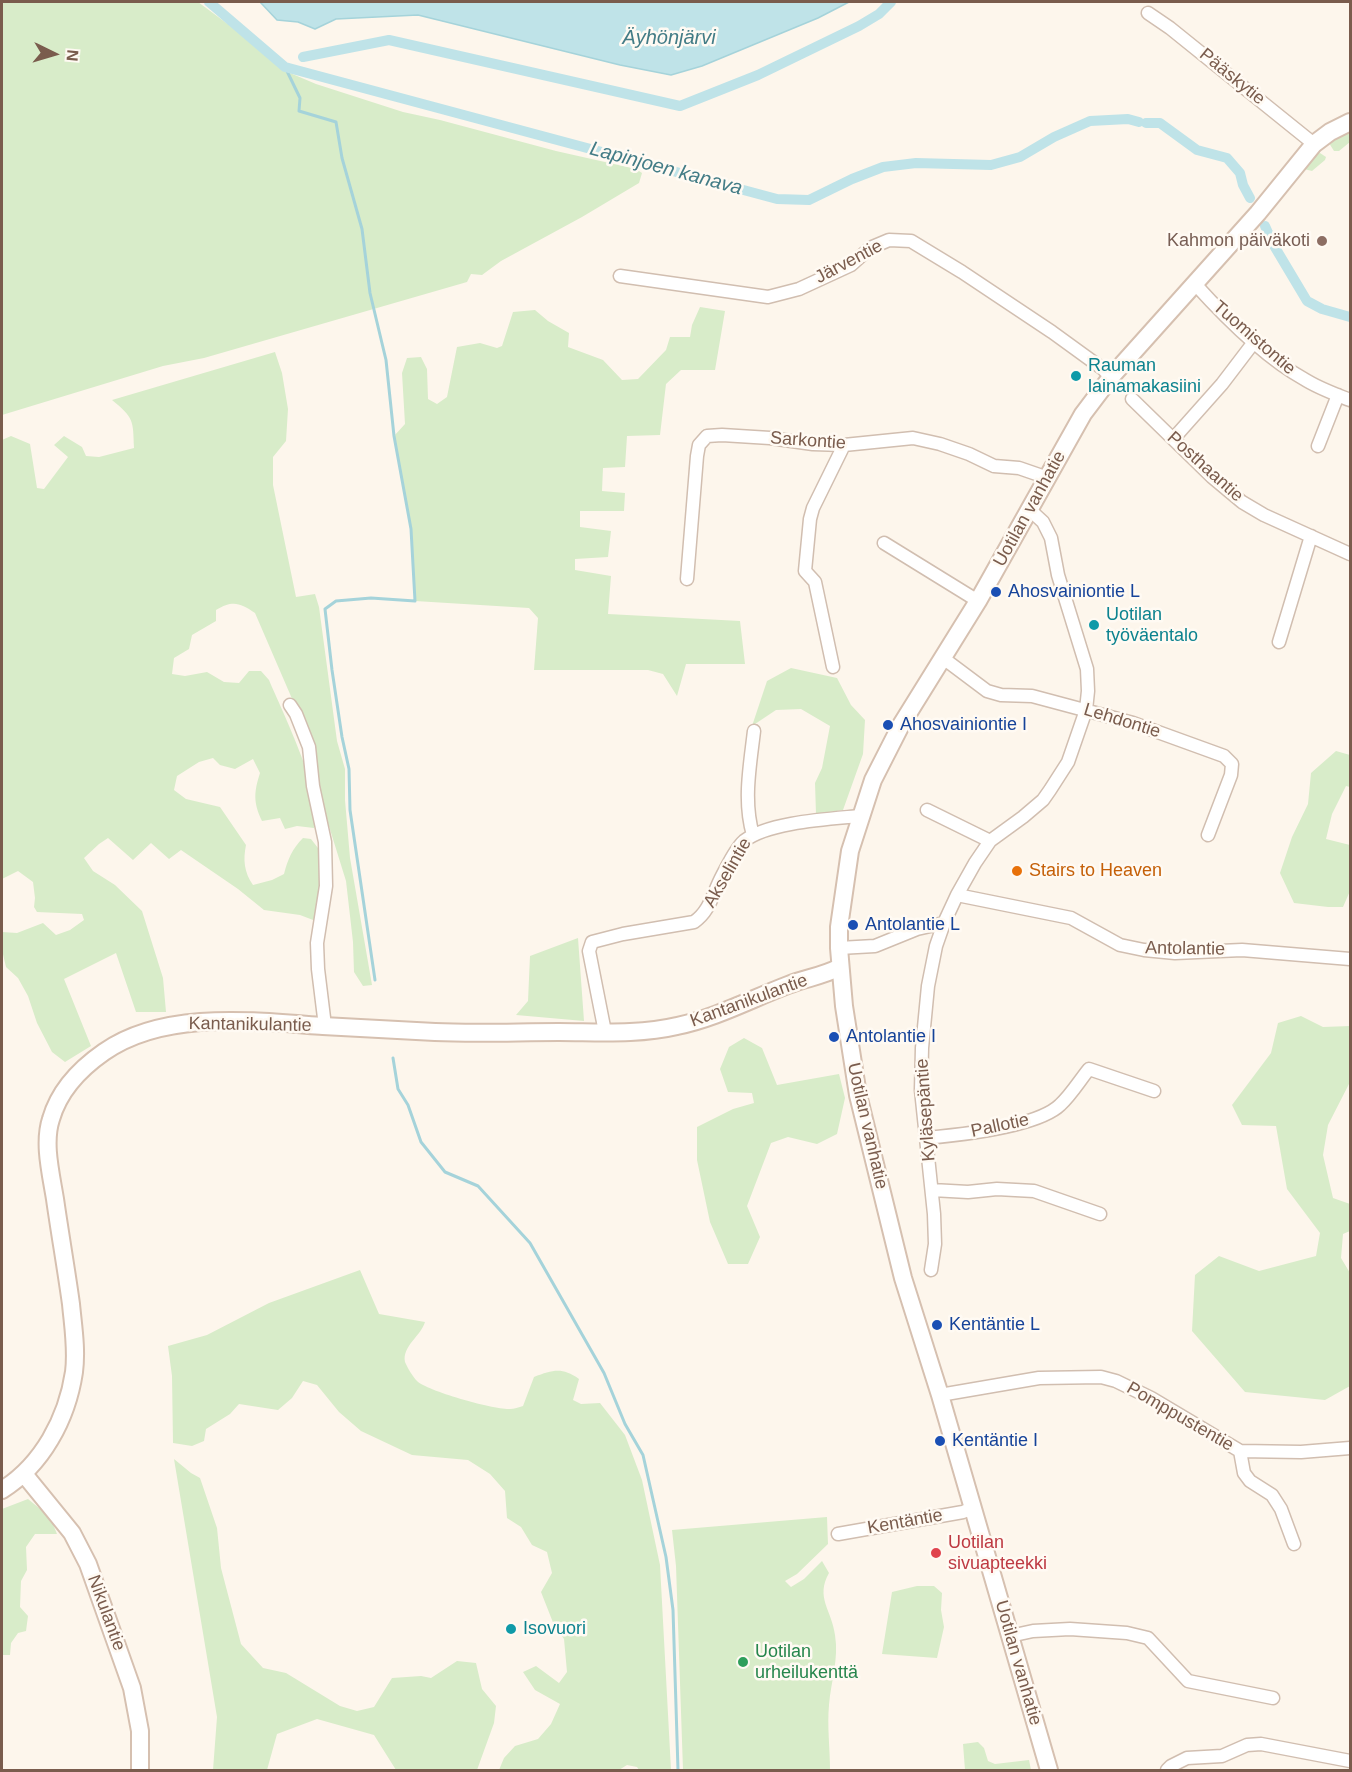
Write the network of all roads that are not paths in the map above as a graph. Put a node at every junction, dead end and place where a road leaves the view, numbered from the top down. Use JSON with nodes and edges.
{"nodes":[{"id":1,"x":1148,"y":13,"type":"dead end"},
{"id":2,"x":1350,"y":122,"type":"edge"},
{"id":3,"x":1314,"y":144,"type":"junction"},
{"id":4,"x":620,"y":276,"type":"dead end"},
{"id":5,"x":1195,"y":284,"type":"junction"},
{"id":6,"x":1254,"y":342,"type":"junction"},
{"id":7,"x":1111,"y":377,"type":"junction"},
{"id":8,"x":1344,"y":398,"type":"edge"},
{"id":9,"x":1132,"y":399,"type":"dead end"},
{"id":10,"x":1173,"y":438,"type":"junction"},
{"id":11,"x":844,"y":445,"type":"junction"},
{"id":12,"x":1318,"y":446,"type":"dead end"},
{"id":13,"x":1048,"y":478,"type":"junction"},
{"id":14,"x":1030,"y":510,"type":"junction"},
{"id":15,"x":1311,"y":536,"type":"junction"},
{"id":16,"x":884,"y":543,"type":"dead end"},
{"id":17,"x":1350,"y":554,"type":"edge"},
{"id":18,"x":687,"y":579,"type":"dead end"},
{"id":19,"x":978,"y":601,"type":"junction"},
{"id":20,"x":1279,"y":642,"type":"dead end"},
{"id":21,"x":943,"y":658,"type":"junction"},
{"id":22,"x":833,"y":667,"type":"dead end"},
{"id":23,"x":290,"y":705,"type":"dead end"},
{"id":24,"x":1086,"y":710,"type":"junction"},
{"id":25,"x":754,"y":731,"type":"dead end"},
{"id":26,"x":927,"y":810,"type":"dead end"},
{"id":27,"x":860,"y":816,"type":"junction"},
{"id":28,"x":753,"y":835,"type":"junction"},
{"id":29,"x":1208,"y":835,"type":"dead end"},
{"id":30,"x":990,"y":841,"type":"junction"},
{"id":31,"x":957,"y":895,"type":"junction"},
{"id":32,"x":944,"y":923,"type":"junction"},
{"id":33,"x":839,"y":948,"type":"junction"},
{"id":34,"x":1350,"y":959,"type":"edge"},
{"id":35,"x":840,"y":967,"type":"junction"},
{"id":36,"x":326,"y":1026,"type":"junction"},
{"id":37,"x":605,"y":1032,"type":"junction"},
{"id":38,"x":1154,"y":1091,"type":"dead end"},
{"id":39,"x":926,"y":1138,"type":"junction"},
{"id":40,"x":932,"y":1190,"type":"junction"},
{"id":41,"x":1100,"y":1214,"type":"dead end"},
{"id":42,"x":932,"y":1270,"type":"dead end"},
{"id":43,"x":940,"y":1395,"type":"junction"},
{"id":44,"x":1350,"y":1448,"type":"edge"},
{"id":45,"x":1240,"y":1451,"type":"junction"},
{"id":46,"x":24,"y":1474,"type":"junction"},
{"id":47,"x":2,"y":1490,"type":"edge"},
{"id":48,"x":972,"y":1508,"type":"junction"},
{"id":49,"x":838,"y":1534,"type":"dead end"},
{"id":50,"x":1294,"y":1544,"type":"dead end"},
{"id":51,"x":1010,"y":1635,"type":"junction"},
{"id":52,"x":1273,"y":1698,"type":"dead end"},
{"id":53,"x":1350,"y":1761,"type":"edge"},
{"id":54,"x":140,"y":1770,"type":"edge"},
{"id":55,"x":1049,"y":1770,"type":"edge"},
{"id":56,"x":1167,"y":1770,"type":"edge"}],
"edges":[{"from":1,"to":3,"type":"street","name":"Pääskytie"},
{"from":2,"to":3,"type":"main road","name":"Uotilan vanhatie"},
{"from":3,"to":5,"type":"main road","name":"Uotilan vanhatie"},
{"from":4,"to":7,"type":"street","name":"Järventie"},
{"from":5,"to":6,"type":"street","name":"Tuomistontie"},
{"from":5,"to":7,"type":"main road","name":"Uotilan vanhatie"},
{"from":6,"to":8,"type":"street","name":"Tuomistontie"},
{"from":6,"to":10,"type":"street"},
{"from":7,"to":13,"type":"main road","name":"Uotilan vanhatie"},
{"from":8,"to":12,"type":"street"},
{"from":9,"to":10,"type":"street","name":"Posthaantie"},
{"from":10,"to":15,"type":"street","name":"Posthaantie"},
{"from":11,"to":13,"type":"street","name":"Sarkontie"},
{"from":11,"to":18,"type":"street","name":"Sarkontie"},
{"from":11,"to":22,"type":"street"},
{"from":13,"to":14,"type":"main road","name":"Uotilan vanhatie"},
{"from":14,"to":19,"type":"main road","name":"Uotilan vanhatie"},
{"from":14,"to":24,"type":"street","name":"Kyläsepäntie"},
{"from":15,"to":17,"type":"street","name":"Posthaantie"},
{"from":15,"to":20,"type":"street"},
{"from":16,"to":19,"type":"street"},
{"from":19,"to":21,"type":"main road","name":"Uotilan vanhatie"},
{"from":21,"to":24,"type":"street","name":"Lehdontie"},
{"from":21,"to":27,"type":"main road","name":"Uotilan vanhatie"},
{"from":23,"to":36,"type":"street"},
{"from":24,"to":29,"type":"street","name":"Lehdontie"},
{"from":24,"to":30,"type":"street","name":"Kyläsepäntie"},
{"from":25,"to":28,"type":"street","name":"Akselintie"},
{"from":26,"to":30,"type":"street"},
{"from":27,"to":28,"type":"street"},
{"from":27,"to":33,"type":"main road","name":"Uotilan vanhatie"},
{"from":28,"to":37,"type":"street","name":"Akselintie"},
{"from":30,"to":31,"type":"street","name":"Kyläsepäntie"},
{"from":31,"to":32,"type":"street","name":"Kyläsepäntie"},
{"from":31,"to":34,"type":"street","name":"Antolantie"},
{"from":32,"to":33,"type":"street"},
{"from":32,"to":39,"type":"street","name":"Kyläsepäntie"},
{"from":33,"to":35,"type":"main road","name":"Uotilan vanhatie"},
{"from":35,"to":37,"type":"main road","name":"Kantanikulantie"},
{"from":35,"to":43,"type":"main road","name":"Uotilan vanhatie"},
{"from":36,"to":37,"type":"main road","name":"Kantanikulantie"},
{"from":36,"to":46,"type":"main road","name":"Kantanikulantie"},
{"from":38,"to":39,"type":"street","name":"Pallotie"},
{"from":39,"to":40,"type":"street","name":"Kyläsepäntie"},
{"from":40,"to":41,"type":"street"},
{"from":40,"to":42,"type":"street","name":"Kyläsepäntie"},
{"from":43,"to":45,"type":"street","name":"Pomppustentie"},
{"from":43,"to":48,"type":"main road","name":"Uotilan vanhatie"},
{"from":44,"to":45,"type":"street","name":"Pomppustentie"},
{"from":45,"to":50,"type":"street"},
{"from":46,"to":47,"type":"main road","name":"Kantanikulantie"},
{"from":46,"to":54,"type":"main road","name":"Nikulantie"},
{"from":48,"to":49,"type":"street","name":"Kentäntie"},
{"from":48,"to":51,"type":"main road","name":"Uotilan vanhatie"},
{"from":51,"to":52,"type":"street"},
{"from":51,"to":55,"type":"main road","name":"Uotilan vanhatie"},
{"from":53,"to":56,"type":"street"}]}
